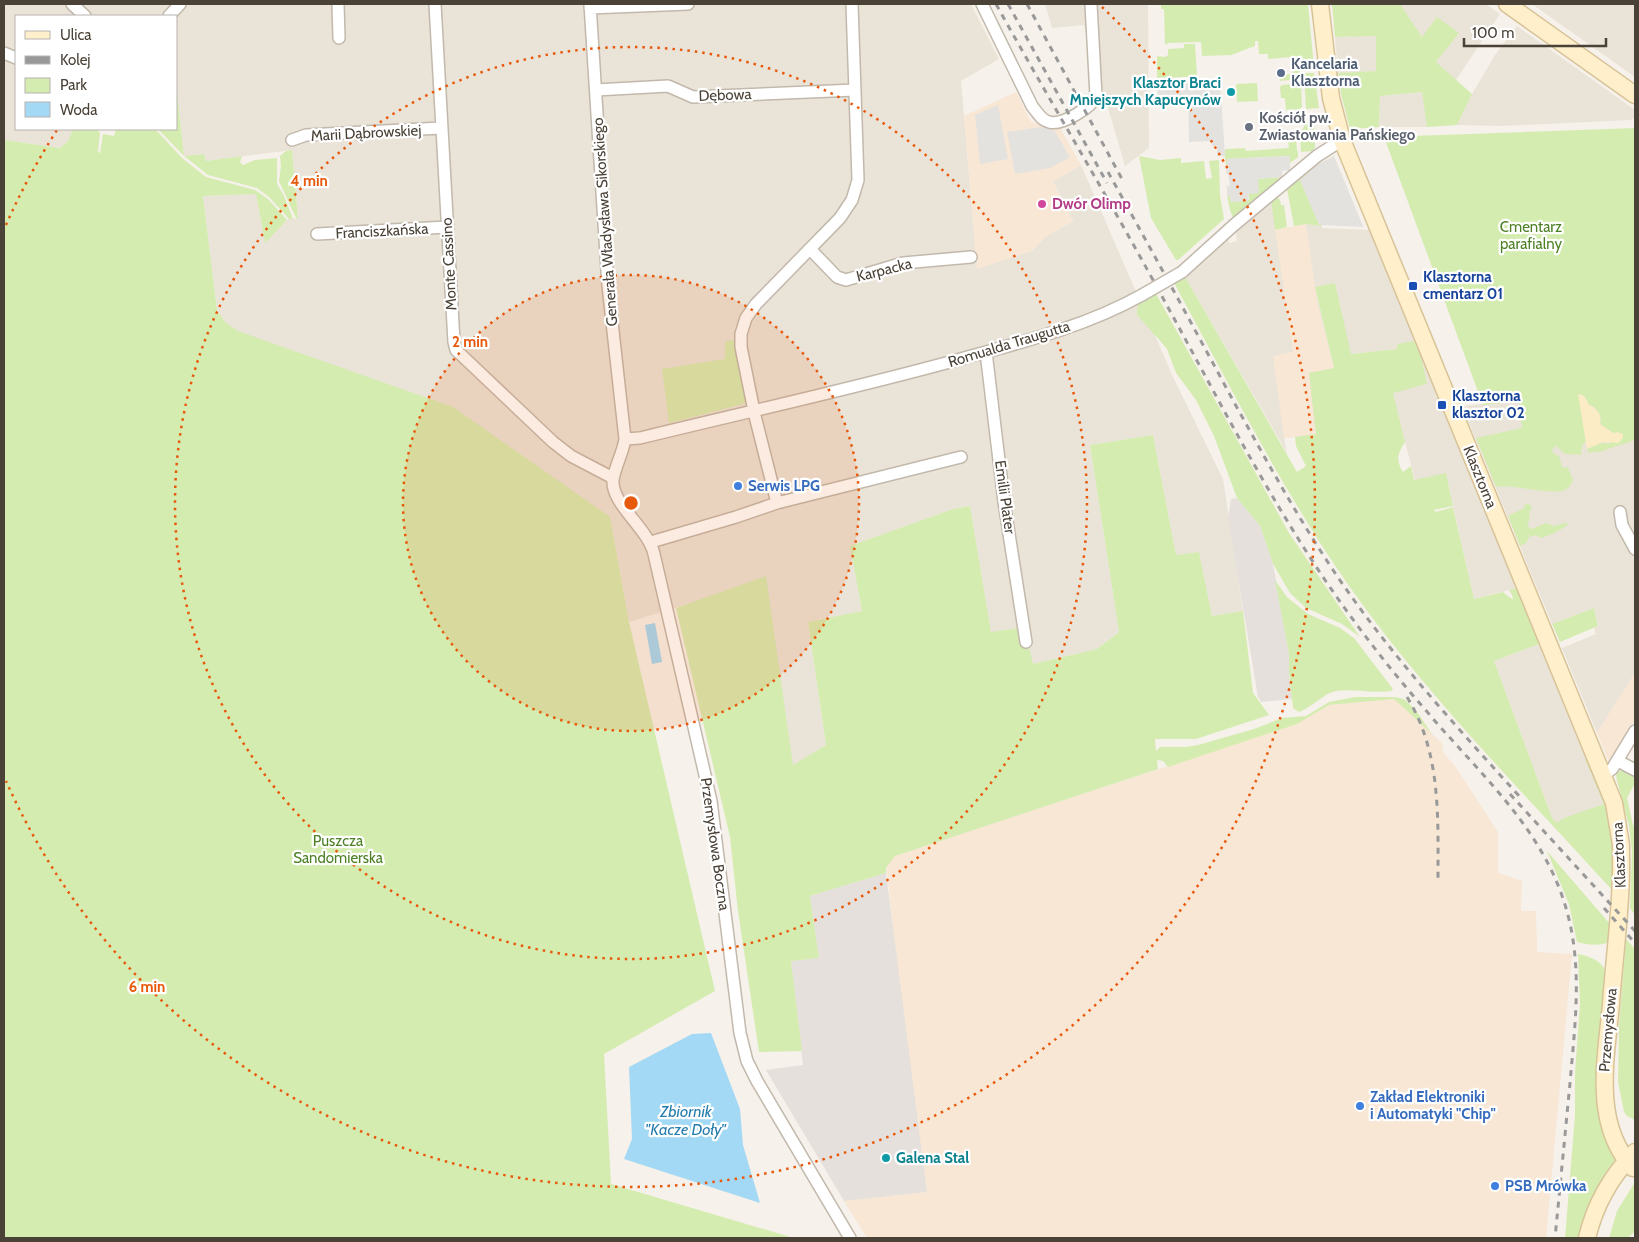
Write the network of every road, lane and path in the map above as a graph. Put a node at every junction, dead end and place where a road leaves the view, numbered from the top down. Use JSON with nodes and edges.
{"nodes":[{"id":1,"x":72,"y":4,"type":"edge"},
{"id":2,"x":180,"y":4,"type":"edge"},
{"id":3,"x":338,"y":4,"type":"edge"},
{"id":4,"x":434,"y":4,"type":"edge"},
{"id":5,"x":688,"y":4,"type":"edge"},
{"id":6,"x":852,"y":4,"type":"edge"},
{"id":7,"x":982,"y":4,"type":"edge"},
{"id":8,"x":1091,"y":4,"type":"edge"},
{"id":9,"x":1320,"y":4,"type":"edge"},
{"id":10,"x":1507,"y":4,"type":"edge"},
{"id":11,"x":590,"y":6,"type":"edge"},
{"id":12,"x":84,"y":15,"type":"edge"},
{"id":13,"x":169,"y":15,"type":"edge"},
{"id":14,"x":339,"y":38,"type":"dead end"},
{"id":15,"x":596,"y":90,"type":"junction"},
{"id":16,"x":855,"y":90,"type":"junction"},
{"id":17,"x":1635,"y":95,"type":"edge"},
{"id":18,"x":441,"y":128,"type":"junction"},
{"id":19,"x":292,"y":140,"type":"dead end"},
{"id":20,"x":1342,"y":140,"type":"junction"},
{"id":21,"x":447,"y":227,"type":"junction"},
{"id":22,"x":317,"y":234,"type":"dead end"},
{"id":23,"x":810,"y":249,"type":"junction"},
{"id":24,"x":971,"y":257,"type":"dead end"},
{"id":25,"x":986,"y":352,"type":"junction"},
{"id":26,"x":754,"y":410,"type":"junction"},
{"id":27,"x":625,"y":439,"type":"junction"},
{"id":28,"x":961,"y":457,"type":"dead end"},
{"id":29,"x":614,"y":478,"type":"junction"},
{"id":30,"x":777,"y":502,"type":"junction"},
{"id":31,"x":1620,"y":512,"type":"dead end"},
{"id":32,"x":651,"y":542,"type":"junction"},
{"id":33,"x":1635,"y":550,"type":"edge"},
{"id":34,"x":1026,"y":642,"type":"dead end"},
{"id":35,"x":1635,"y":731,"type":"edge"},
{"id":36,"x":1618,"y":761,"type":"junction"},
{"id":37,"x":1635,"y":770,"type":"edge"},
{"id":38,"x":1603,"y":775,"type":"junction"},
{"id":39,"x":1615,"y":953,"type":"joint"},
{"id":40,"x":1633,"y":1159,"type":"edge"},
{"id":41,"x":850,"y":1238,"type":"edge"},
{"id":42,"x":1587,"y":1238,"type":"edge"},
{"id":43,"x":1598,"y":1238,"type":"edge"}],
"edges":[{"from":1,"to":12,"type":"street"},
{"from":2,"to":13,"type":"street"},
{"from":3,"to":14,"type":"street"},
{"from":4,"to":18,"type":"street","name":"Monte Cassino"},
{"from":5,"to":11,"type":"street"},
{"from":6,"to":16,"type":"street"},
{"from":7,"to":8,"type":"street"},
{"from":9,"to":20,"type":"street","name":"Klasztorna"},
{"from":10,"to":17,"type":"street"},
{"from":11,"to":15,"type":"street","name":"Generała Władysława Sikorskiego"},
{"from":15,"to":16,"type":"street","name":"Dębowa"},
{"from":15,"to":27,"type":"street","name":"Generała Władysława Sikorskiego"},
{"from":16,"to":23,"type":"street"},
{"from":18,"to":19,"type":"street","name":"Marii Dąbrowskiej"},
{"from":18,"to":21,"type":"street","name":"Monte Cassino"},
{"from":20,"to":25,"type":"street","name":"Romualda Traugutta","bridge":true},
{"from":20,"to":38,"type":"street","name":"Klasztorna"},
{"from":21,"to":22,"type":"street","name":"Franciszkańska"},
{"from":21,"to":29,"type":"street","name":"Monte Cassino"},
{"from":23,"to":24,"type":"street","name":"Karpacka"},
{"from":23,"to":26,"type":"street"},
{"from":25,"to":26,"type":"street","name":"Romualda Traugutta"},
{"from":25,"to":34,"type":"street","name":"Emilii Plater"},
{"from":26,"to":27,"type":"street","name":"Romualda Traugutta"},
{"from":26,"to":30,"type":"street"},
{"from":27,"to":29,"type":"street"},
{"from":28,"to":30,"type":"street"},
{"from":29,"to":32,"type":"street","name":"Przemysłowa Boczna"},
{"from":30,"to":32,"type":"street"},
{"from":31,"to":33,"type":"street"},
{"from":32,"to":41,"type":"street","name":"Przemysłowa Boczna"},
{"from":35,"to":36,"type":"street"},
{"from":36,"to":37,"type":"street"},
{"from":36,"to":38,"type":"street"},
{"from":38,"to":39,"type":"street","name":"Klasztorna"},
{"from":39,"to":40,"type":"street","name":"Przemysłowa"},
{"from":40,"to":42,"type":"street"},
{"from":40,"to":43,"type":"street"}]}
